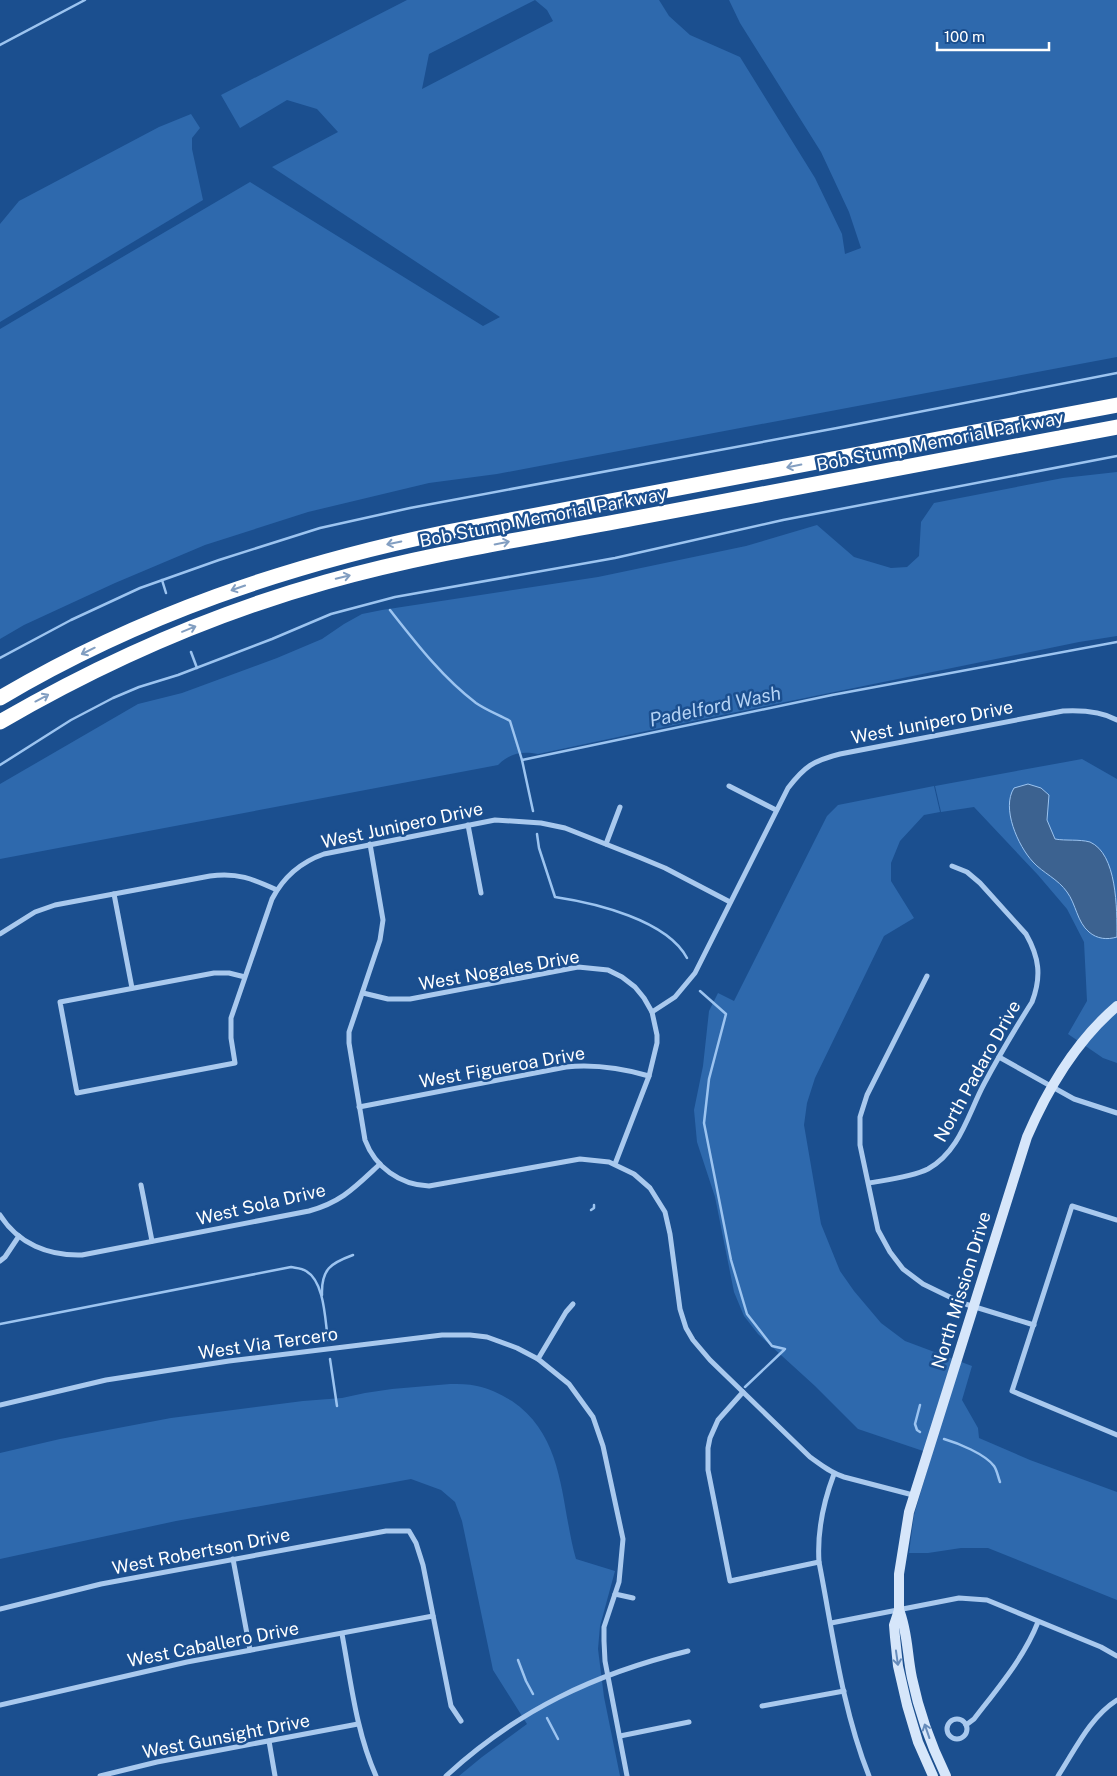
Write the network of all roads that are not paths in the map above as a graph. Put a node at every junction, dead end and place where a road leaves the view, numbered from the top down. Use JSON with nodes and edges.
{"nodes":[{"id":1,"x":1117,"y":405,"type":"edge"},
{"id":2,"x":1117,"y":427,"type":"edge"},
{"id":3,"x":0,"y":698,"type":"edge"},
{"id":4,"x":1117,"y":720,"type":"edge"},
{"id":5,"x":0,"y":722,"type":"edge"},
{"id":6,"x":729,"y":786,"type":"dead end"},
{"id":7,"x":620,"y":807,"type":"dead end"},
{"id":8,"x":776,"y":810,"type":"junction"},
{"id":9,"x":468,"y":825,"type":"junction"},
{"id":10,"x":370,"y":844,"type":"junction"},
{"id":11,"x":606,"y":844,"type":"junction"},
{"id":12,"x":952,"y":866,"type":"dead end"},
{"id":13,"x":276,"y":890,"type":"junction"},
{"id":14,"x":481,"y":893,"type":"dead end"},
{"id":15,"x":114,"y":894,"type":"junction"},
{"id":16,"x":730,"y":902,"type":"junction"},
{"id":17,"x":0,"y":934,"type":"edge"},
{"id":18,"x":927,"y":976,"type":"dead end"},
{"id":19,"x":245,"y":977,"type":"junction"},
{"id":20,"x":132,"y":988,"type":"junction"},
{"id":21,"x":363,"y":993,"type":"junction"},
{"id":22,"x":1117,"y":1006,"type":"edge"},
{"id":23,"x":652,"y":1012,"type":"junction"},
{"id":24,"x":999,"y":1057,"type":"junction"},
{"id":25,"x":649,"y":1076,"type":"junction"},
{"id":26,"x":1051,"y":1087,"type":"junction"},
{"id":27,"x":359,"y":1107,"type":"junction"},
{"id":28,"x":1117,"y":1113,"type":"edge"},
{"id":29,"x":380,"y":1164,"type":"junction"},
{"id":30,"x":615,"y":1164,"type":"junction"},
{"id":31,"x":869,"y":1183,"type":"junction"},
{"id":32,"x":141,"y":1185,"type":"dead end"},
{"id":33,"x":0,"y":1215,"type":"edge"},
{"id":34,"x":1117,"y":1220,"type":"edge"},
{"id":35,"x":19,"y":1236,"type":"junction"},
{"id":36,"x":152,"y":1241,"type":"junction"},
{"id":37,"x":0,"y":1261,"type":"edge"},
{"id":38,"x":573,"y":1304,"type":"dead end"},
{"id":39,"x":973,"y":1306,"type":"junction"},
{"id":40,"x":1034,"y":1325,"type":"junction"},
{"id":41,"x":538,"y":1358,"type":"junction"},
{"id":42,"x":743,"y":1392,"type":"junction"},
{"id":43,"x":0,"y":1405,"type":"edge"},
{"id":44,"x":1117,"y":1435,"type":"edge"},
{"id":45,"x":834,"y":1474,"type":"junction"},
{"id":46,"x":913,"y":1495,"type":"junction"},
{"id":47,"x":233,"y":1559,"type":"junction"},
{"id":48,"x":820,"y":1562,"type":"junction"},
{"id":49,"x":615,"y":1594,"type":"junction"},
{"id":50,"x":633,"y":1598,"type":"dead end"},
{"id":51,"x":0,"y":1609,"type":"edge"},
{"id":52,"x":898,"y":1610,"type":"junction"},
{"id":53,"x":433,"y":1616,"type":"junction"},
{"id":54,"x":1038,"y":1622,"type":"junction"},
{"id":55,"x":831,"y":1623,"type":"junction"},
{"id":56,"x":342,"y":1634,"type":"junction"},
{"id":57,"x":250,"y":1650,"type":"junction"},
{"id":58,"x":688,"y":1651,"type":"dead end"},
{"id":59,"x":1117,"y":1656,"type":"edge"},
{"id":60,"x":608,"y":1675,"type":"junction"},
{"id":61,"x":844,"y":1691,"type":"junction"},
{"id":62,"x":1117,"y":1700,"type":"edge"},
{"id":63,"x":0,"y":1705,"type":"edge"},
{"id":64,"x":762,"y":1706,"type":"dead end"},
{"id":65,"x":461,"y":1721,"type":"dead end"},
{"id":66,"x":689,"y":1722,"type":"dead end"},
{"id":67,"x":358,"y":1724,"type":"junction"},
{"id":68,"x":966,"y":1725,"type":"dead end"},
{"id":69,"x":620,"y":1736,"type":"junction"},
{"id":70,"x":269,"y":1741,"type":"junction"},
{"id":71,"x":100,"y":1776,"type":"edge"},
{"id":72,"x":275,"y":1776,"type":"edge"},
{"id":73,"x":376,"y":1776,"type":"edge"},
{"id":74,"x":446,"y":1776,"type":"edge"},
{"id":75,"x":627,"y":1776,"type":"edge"},
{"id":76,"x":869,"y":1776,"type":"edge"},
{"id":77,"x":933,"y":1776,"type":"edge"},
{"id":78,"x":946,"y":1776,"type":"edge"},
{"id":79,"x":1058,"y":1776,"type":"edge"}],
"edges":[{"from":1,"to":3,"type":"highway","name":"Bob Stump Memorial Parkway","one_way":true},
{"from":5,"to":2,"type":"highway","name":"Bob Stump Memorial Parkway","one_way":true},
{"from":4,"to":8,"type":"street","name":"West Junipero Drive"},
{"from":6,"to":8,"type":"street"},
{"from":7,"to":11,"type":"street"},
{"from":8,"to":16,"type":"street","name":"West Junipero Drive"},
{"from":9,"to":10,"type":"street","name":"West Junipero Drive"},
{"from":9,"to":11,"type":"street","name":"West Junipero Drive"},
{"from":9,"to":14,"type":"street"},
{"from":10,"to":13,"type":"street","name":"West Junipero Drive"},
{"from":10,"to":21,"type":"street"},
{"from":11,"to":16,"type":"street","name":"West Junipero Drive"},
{"from":12,"to":24,"type":"street","name":"North Padaro Drive"},
{"from":13,"to":15,"type":"street"},
{"from":13,"to":19,"type":"street","name":"West Junipero Drive"},
{"from":15,"to":17,"type":"street"},
{"from":15,"to":20,"type":"street"},
{"from":16,"to":23,"type":"street","name":"West Junipero Drive"},
{"from":18,"to":31,"type":"street"},
{"from":19,"to":20,"type":"street"},
{"from":19,"to":20,"type":"street","name":"West Junipero Drive"},
{"from":21,"to":23,"type":"street","name":"West Nogales Drive"},
{"from":21,"to":27,"type":"street"},
{"from":22,"to":26,"type":"street","name":"North Mission Drive"},
{"from":23,"to":25,"type":"street"},
{"from":24,"to":26,"type":"street"},
{"from":24,"to":31,"type":"street","name":"North Padaro Drive"},
{"from":25,"to":27,"type":"street","name":"West Figueroa Drive"},
{"from":25,"to":30,"type":"street"},
{"from":26,"to":28,"type":"street"},
{"from":26,"to":39,"type":"street","name":"North Mission Drive"},
{"from":27,"to":29,"type":"street"},
{"from":29,"to":30,"type":"street"},
{"from":29,"to":36,"type":"street","name":"West Sola Drive"},
{"from":30,"to":42,"type":"street"},
{"from":31,"to":39,"type":"street"},
{"from":32,"to":36,"type":"street"},
{"from":33,"to":35,"type":"street","name":"West Sola Drive"},
{"from":34,"to":40,"type":"street"},
{"from":35,"to":36,"type":"street","name":"West Sola Drive"},
{"from":35,"to":37,"type":"street"},
{"from":38,"to":41,"type":"street"},
{"from":39,"to":40,"type":"street"},
{"from":39,"to":46,"type":"street","name":"North Mission Drive"},
{"from":40,"to":44,"type":"street"},
{"from":41,"to":43,"type":"street","name":"West Via Tercero"},
{"from":41,"to":49,"type":"street","name":"West Via Tercero"},
{"from":42,"to":45,"type":"street"},
{"from":42,"to":48,"type":"street"},
{"from":45,"to":46,"type":"street"},
{"from":45,"to":48,"type":"street"},
{"from":46,"to":52,"type":"street","name":"North Mission Drive"},
{"from":47,"to":51,"type":"street","name":"West Robertson Drive"},
{"from":47,"to":53,"type":"street","name":"West Robertson Drive"},
{"from":47,"to":57,"type":"street"},
{"from":48,"to":55,"type":"street"},
{"from":49,"to":50,"type":"street"},
{"from":49,"to":60,"type":"street","name":"West Via Tercero"},
{"from":52,"to":54,"type":"street"},
{"from":52,"to":55,"type":"street"},
{"from":52,"to":77,"type":"street","name":"North Mission Drive","one_way":true},
{"from":78,"to":52,"type":"street","name":"North Mission Drive","one_way":true},
{"from":53,"to":56,"type":"street","name":"West Caballero Drive"},
{"from":53,"to":65,"type":"street"},
{"from":54,"to":59,"type":"street"},
{"from":54,"to":68,"type":"street"},
{"from":55,"to":61,"type":"street"},
{"from":56,"to":57,"type":"street","name":"West Caballero Drive"},
{"from":56,"to":67,"type":"street"},
{"from":57,"to":63,"type":"street","name":"West Caballero Drive"},
{"from":58,"to":60,"type":"street"},
{"from":60,"to":69,"type":"street","name":"West Via Tercero"},
{"from":60,"to":74,"type":"street"},
{"from":61,"to":64,"type":"street"},
{"from":61,"to":76,"type":"street"},
{"from":62,"to":79,"type":"street"},
{"from":66,"to":69,"type":"street"},
{"from":67,"to":70,"type":"street","name":"West Gunsight Drive"},
{"from":67,"to":73,"type":"street"},
{"from":69,"to":75,"type":"street","name":"West Via Tercero"},
{"from":70,"to":71,"type":"street","name":"West Gunsight Drive"},
{"from":70,"to":72,"type":"street"}]}
